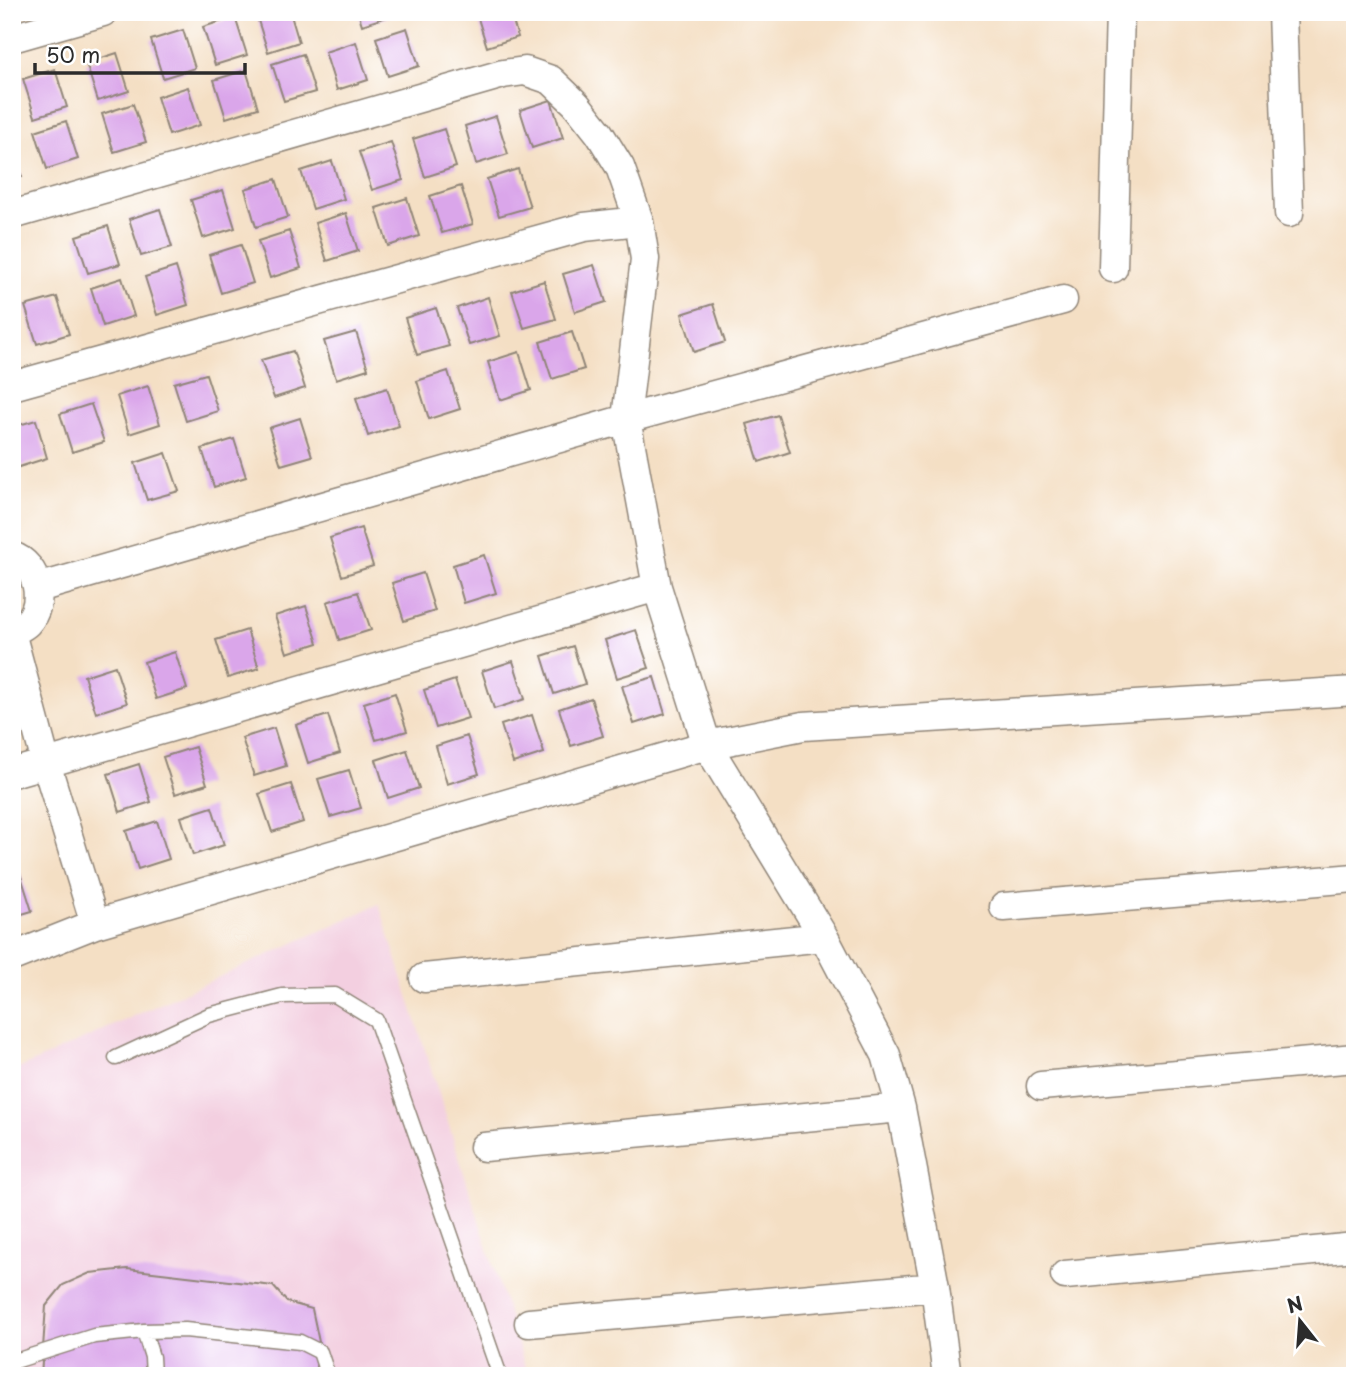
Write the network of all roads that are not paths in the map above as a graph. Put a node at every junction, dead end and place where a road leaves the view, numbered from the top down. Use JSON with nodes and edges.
{"nodes":[{"id":1,"x":103,"y":12,"type":"edge"},
{"id":2,"x":1120,"y":12,"type":"edge"},
{"id":3,"x":1282,"y":12,"type":"edge"},
{"id":4,"x":12,"y":38,"type":"edge"},
{"id":5,"x":1289,"y":213,"type":"dead end"},
{"id":6,"x":12,"y":215,"type":"edge"},
{"id":7,"x":639,"y":221,"type":"junction"},
{"id":8,"x":1113,"y":268,"type":"dead end"},
{"id":9,"x":1063,"y":300,"type":"dead end"},
{"id":10,"x":12,"y":386,"type":"edge"},
{"id":11,"x":626,"y":419,"type":"junction"},
{"id":12,"x":12,"y":556,"type":"edge"},
{"id":13,"x":657,"y":587,"type":"junction"},
{"id":14,"x":38,"y":588,"type":"junction"},
{"id":15,"x":12,"y":634,"type":"edge"},
{"id":16,"x":1355,"y":691,"type":"edge"},
{"id":17,"x":707,"y":745,"type":"junction"},
{"id":18,"x":46,"y":763,"type":"junction"},
{"id":19,"x":12,"y":773,"type":"edge"},
{"id":20,"x":1355,"y":878,"type":"edge"},
{"id":21,"x":1004,"y":907,"type":"dead end"},
{"id":22,"x":95,"y":924,"type":"junction"},
{"id":23,"x":824,"y":937,"type":"junction"},
{"id":24,"x":12,"y":957,"type":"edge"},
{"id":25,"x":424,"y":978,"type":"dead end"},
{"id":26,"x":116,"y":1058,"type":"dead end"},
{"id":27,"x":1355,"y":1058,"type":"edge"},
{"id":28,"x":1041,"y":1086,"type":"dead end"},
{"id":29,"x":901,"y":1108,"type":"junction"},
{"id":30,"x":484,"y":1147,"type":"dead end"},
{"id":31,"x":1355,"y":1247,"type":"edge"},
{"id":32,"x":1065,"y":1275,"type":"dead end"},
{"id":33,"x":935,"y":1287,"type":"junction"},
{"id":34,"x":529,"y":1323,"type":"dead end"},
{"id":35,"x":144,"y":1331,"type":"junction"},
{"id":36,"x":12,"y":1362,"type":"edge"},
{"id":37,"x":153,"y":1376,"type":"edge"},
{"id":38,"x":328,"y":1376,"type":"edge"},
{"id":39,"x":500,"y":1376,"type":"edge"},
{"id":40,"x":947,"y":1376,"type":"edge"}],
"edges":[{"from":1,"to":4,"type":"street"},
{"from":2,"to":8,"type":"street"},
{"from":3,"to":5,"type":"street"},
{"from":6,"to":7,"type":"street"},
{"from":7,"to":10,"type":"street"},
{"from":7,"to":11,"type":"street"},
{"from":9,"to":11,"type":"street"},
{"from":11,"to":13,"type":"street"},
{"from":11,"to":14,"type":"street"},
{"from":12,"to":14,"type":"street"},
{"from":13,"to":17,"type":"street"},
{"from":13,"to":18,"type":"street"},
{"from":14,"to":15,"type":"street"},
{"from":15,"to":18,"type":"street"},
{"from":16,"to":17,"type":"street"},
{"from":17,"to":22,"type":"street"},
{"from":17,"to":23,"type":"street"},
{"from":18,"to":19,"type":"street"},
{"from":18,"to":22,"type":"street"},
{"from":20,"to":21,"type":"street"},
{"from":22,"to":24,"type":"street"},
{"from":23,"to":25,"type":"street"},
{"from":23,"to":29,"type":"street"},
{"from":26,"to":39,"type":"lane"},
{"from":27,"to":28,"type":"street"},
{"from":29,"to":30,"type":"street"},
{"from":29,"to":33,"type":"street"},
{"from":31,"to":32,"type":"street"},
{"from":33,"to":34,"type":"street"},
{"from":33,"to":40,"type":"street"},
{"from":35,"to":36,"type":"lane"},
{"from":35,"to":37,"type":"lane"},
{"from":35,"to":38,"type":"lane"}]}
